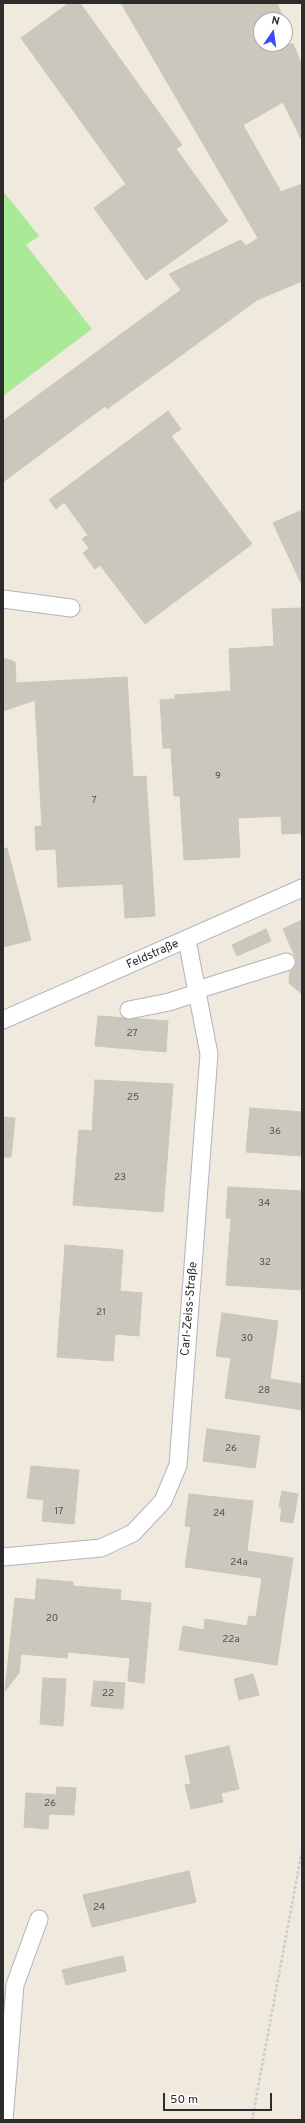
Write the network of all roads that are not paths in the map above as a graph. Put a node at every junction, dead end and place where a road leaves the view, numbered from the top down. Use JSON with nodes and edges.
{"nodes":[{"id":1,"x":3,"y":599,"type":"edge"},
{"id":2,"x":71,"y":608,"type":"dead end"},
{"id":3,"x":302,"y":888,"type":"edge"},
{"id":4,"x":187,"y":940,"type":"junction"},
{"id":5,"x":286,"y":962,"type":"dead end"},
{"id":6,"x":197,"y":991,"type":"junction"},
{"id":7,"x":129,"y":1010,"type":"dead end"},
{"id":8,"x":3,"y":1020,"type":"edge"},
{"id":9,"x":3,"y":1557,"type":"edge"},
{"id":10,"x":39,"y":1919,"type":"dead end"},
{"id":11,"x":4,"y":2120,"type":"edge"}],
"edges":[{"from":1,"to":2,"type":"street"},
{"from":3,"to":4,"type":"street","name":"Feldstraße"},
{"from":4,"to":6,"type":"street","name":"Carl-Zeiss-Straße"},
{"from":4,"to":8,"type":"street","name":"Feldstraße"},
{"from":5,"to":6,"type":"street"},
{"from":6,"to":7,"type":"street"},
{"from":6,"to":9,"type":"street","name":"Carl-Zeiss-Straße"},
{"from":10,"to":11,"type":"street"}]}
